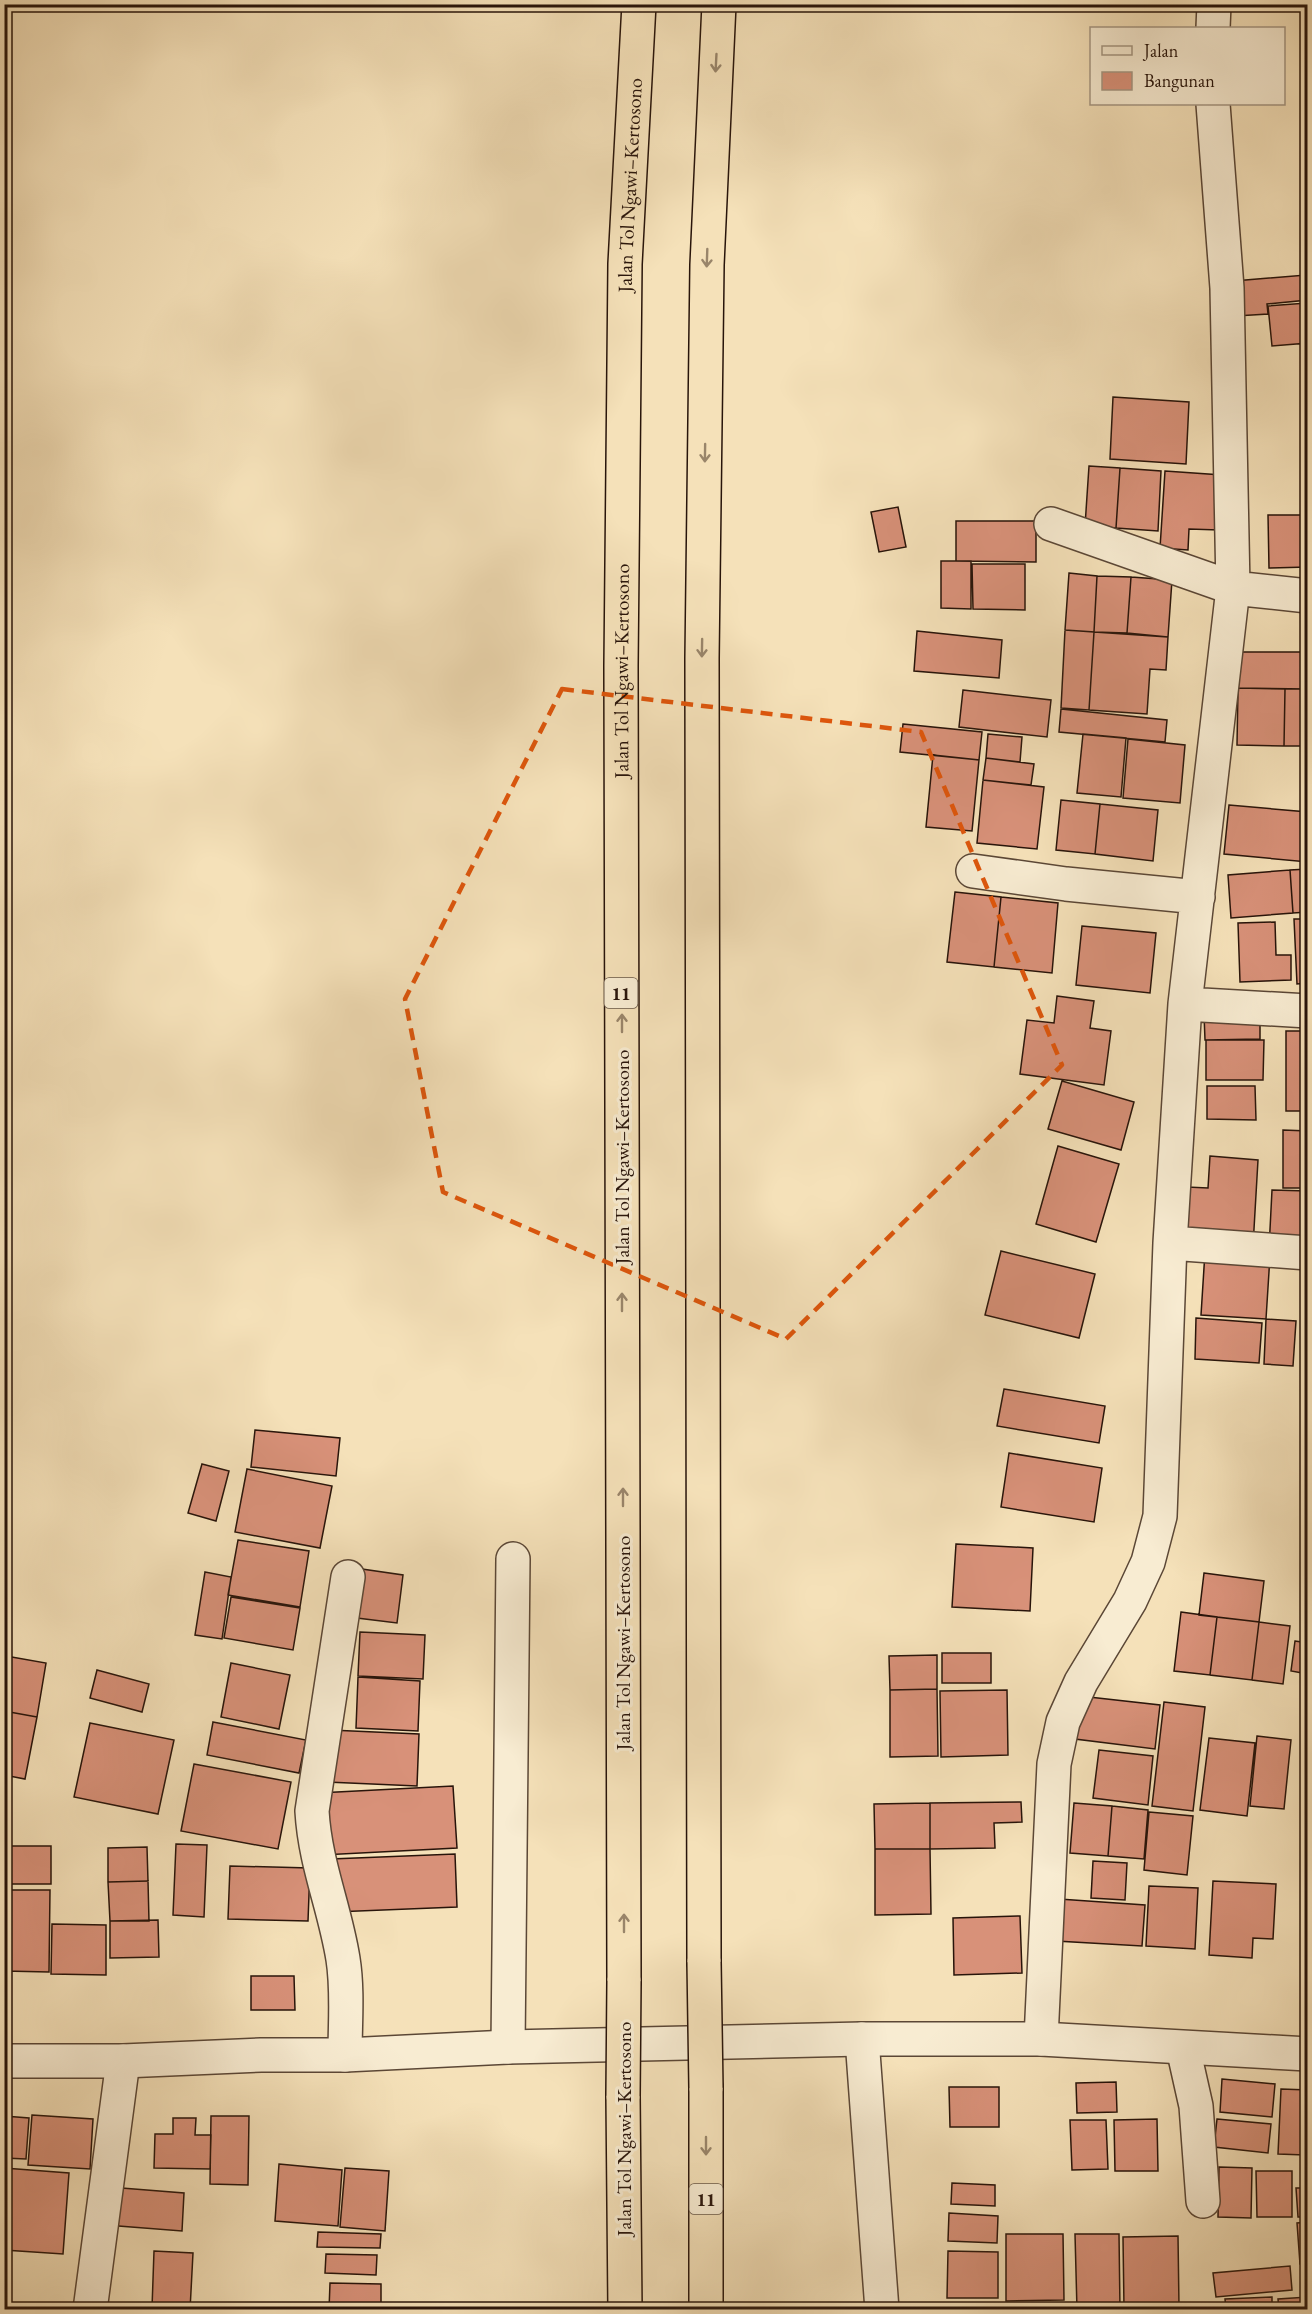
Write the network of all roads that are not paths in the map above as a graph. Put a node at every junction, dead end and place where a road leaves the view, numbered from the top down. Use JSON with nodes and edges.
{"nodes":[{"id":1,"x":639,"y":4,"type":"edge"},
{"id":2,"x":719,"y":4,"type":"edge"},
{"id":3,"x":1214,"y":4,"type":"edge"},
{"id":4,"x":1213,"y":27,"type":"edge"},
{"id":5,"x":1213,"y":105,"type":"edge"},
{"id":6,"x":1051,"y":524,"type":"dead end"},
{"id":7,"x":1233,"y":588,"type":"junction"},
{"id":8,"x":1308,"y":596,"type":"edge"},
{"id":9,"x":973,"y":871,"type":"dead end"},
{"id":10,"x":1198,"y":897,"type":"junction"},
{"id":11,"x":1185,"y":1004,"type":"junction"},
{"id":12,"x":1308,"y":1011,"type":"edge"},
{"id":13,"x":1170,"y":1243,"type":"junction"},
{"id":14,"x":1308,"y":1253,"type":"edge"},
{"id":15,"x":513,"y":1559,"type":"dead end"},
{"id":16,"x":348,"y":1577,"type":"dead end"},
{"id":17,"x":862,"y":2039,"type":"junction"},
{"id":18,"x":1041,"y":2039,"type":"junction"},
{"id":19,"x":508,"y":2047,"type":"junction"},
{"id":20,"x":1183,"y":2048,"type":"junction"},
{"id":21,"x":1308,"y":2054,"type":"edge"},
{"id":22,"x":345,"y":2055,"type":"junction"},
{"id":23,"x":4,"y":2061,"type":"edge"},
{"id":24,"x":123,"y":2061,"type":"junction"},
{"id":25,"x":1203,"y":2201,"type":"dead end"},
{"id":26,"x":90,"y":2310,"type":"edge"},
{"id":27,"x":625,"y":2310,"type":"edge"},
{"id":28,"x":706,"y":2310,"type":"edge"},
{"id":29,"x":882,"y":2310,"type":"edge"}],
"edges":[{"from":27,"to":1,"type":"highway","name":"Jalan Tol Ngawi–Kertosono","number":"11","one_way":true,"bridge":true},
{"from":2,"to":28,"type":"highway","number":"11","one_way":true,"bridge":true},
{"from":3,"to":4,"type":"street"},
{"from":5,"to":7,"type":"street"},
{"from":6,"to":7,"type":"street"},
{"from":7,"to":8,"type":"street"},
{"from":7,"to":10,"type":"street"},
{"from":9,"to":10,"type":"street"},
{"from":10,"to":11,"type":"street"},
{"from":11,"to":12,"type":"street"},
{"from":11,"to":13,"type":"street"},
{"from":13,"to":14,"type":"street"},
{"from":13,"to":18,"type":"street"},
{"from":15,"to":19,"type":"street"},
{"from":16,"to":22,"type":"street"},
{"from":17,"to":18,"type":"street"},
{"from":17,"to":19,"type":"street"},
{"from":17,"to":29,"type":"street"},
{"from":18,"to":20,"type":"street"},
{"from":19,"to":22,"type":"street"},
{"from":20,"to":21,"type":"street"},
{"from":20,"to":25,"type":"street"},
{"from":22,"to":24,"type":"street"},
{"from":23,"to":24,"type":"street"},
{"from":24,"to":26,"type":"street"}]}
